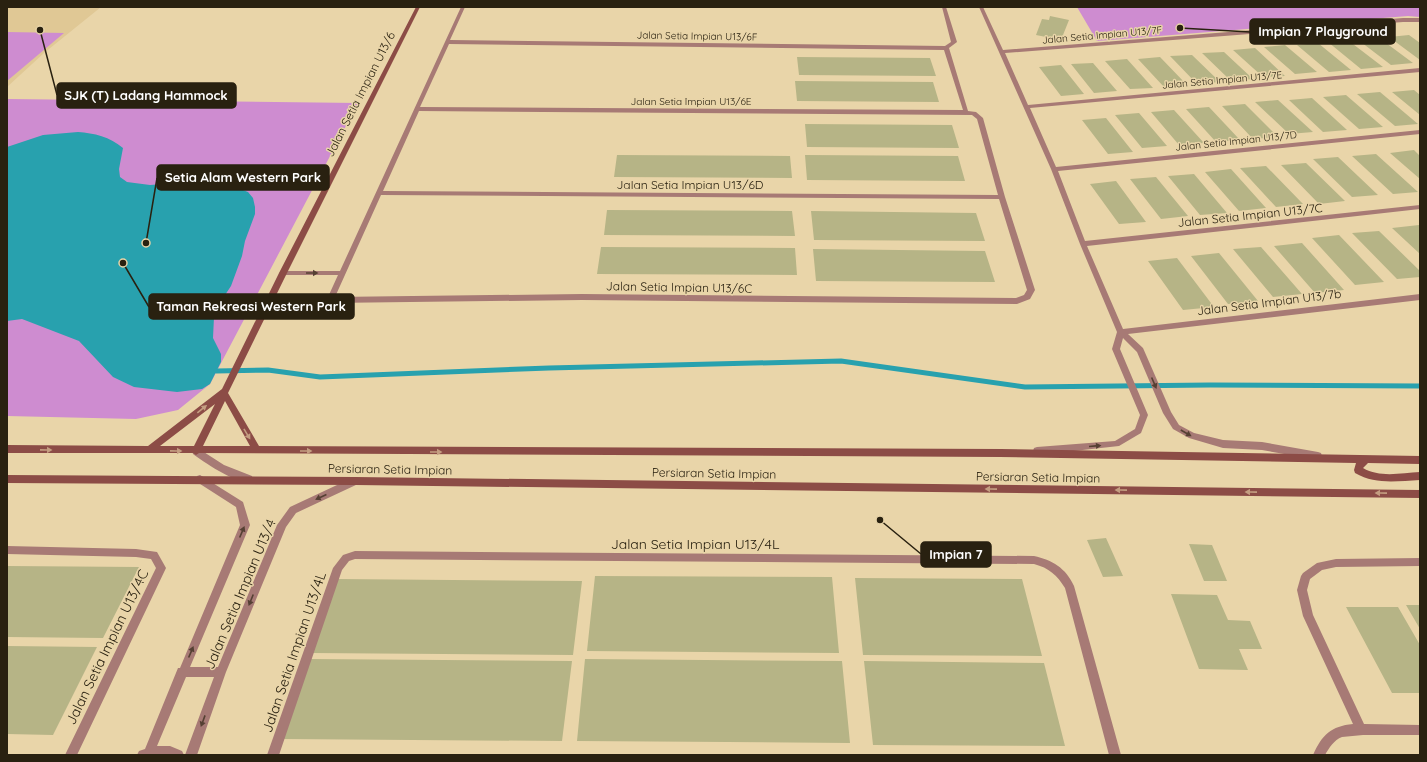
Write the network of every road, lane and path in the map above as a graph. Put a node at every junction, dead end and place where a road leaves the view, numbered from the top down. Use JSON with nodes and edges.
{"nodes":[{"id":1,"x":418,"y":7,"type":"edge"},
{"id":2,"x":463,"y":7,"type":"edge"},
{"id":3,"x":944,"y":7,"type":"edge"},
{"id":4,"x":981,"y":7,"type":"edge"},
{"id":5,"x":1420,"y":20,"type":"edge"},
{"id":6,"x":447,"y":42,"type":"junction"},
{"id":7,"x":946,"y":48,"type":"junction"},
{"id":8,"x":1001,"y":52,"type":"junction"},
{"id":9,"x":1420,"y":70,"type":"edge"},
{"id":10,"x":1026,"y":107,"type":"junction"},
{"id":11,"x":416,"y":109,"type":"junction"},
{"id":12,"x":966,"y":112,"type":"junction"},
{"id":13,"x":1420,"y":132,"type":"edge"},
{"id":14,"x":1054,"y":169,"type":"junction"},
{"id":15,"x":378,"y":193,"type":"junction"},
{"id":16,"x":1002,"y":197,"type":"junction"},
{"id":17,"x":1420,"y":207,"type":"edge"},
{"id":18,"x":1083,"y":244,"type":"junction"},
{"id":19,"x":282,"y":274,"type":"junction"},
{"id":20,"x":342,"y":274,"type":"junction"},
{"id":21,"x":1420,"y":297,"type":"edge"},
{"id":22,"x":270,"y":298,"type":"junction"},
{"id":23,"x":330,"y":300,"type":"junction"},
{"id":24,"x":1121,"y":332,"type":"junction"},
{"id":25,"x":226,"y":388,"type":"junction"},
{"id":26,"x":7,"y":449,"type":"edge"},
{"id":27,"x":150,"y":450,"type":"junction"},
{"id":28,"x":196,"y":451,"type":"junction"},
{"id":29,"x":257,"y":451,"type":"junction"},
{"id":30,"x":1000,"y":454,"type":"junction"},
{"id":31,"x":1335,"y":459,"type":"junction"},
{"id":32,"x":1368,"y":459,"type":"junction"},
{"id":33,"x":1420,"y":460,"type":"edge"},
{"id":34,"x":1420,"y":476,"type":"edge"},
{"id":35,"x":7,"y":479,"type":"edge"},
{"id":36,"x":200,"y":479,"type":"junction"},
{"id":37,"x":252,"y":480,"type":"junction"},
{"id":38,"x":356,"y":481,"type":"junction"},
{"id":39,"x":1420,"y":494,"type":"edge"},
{"id":40,"x":7,"y":550,"type":"edge"},
{"id":41,"x":1420,"y":562,"type":"edge"},
{"id":42,"x":182,"y":672,"type":"junction"},
{"id":43,"x":221,"y":672,"type":"junction"},
{"id":44,"x":1361,"y":730,"type":"junction"},
{"id":45,"x":1420,"y":730,"type":"edge"},
{"id":46,"x":146,"y":754,"type":"edge"},
{"id":47,"x":71,"y":755,"type":"edge"},
{"id":48,"x":178,"y":755,"type":"edge"},
{"id":49,"x":191,"y":755,"type":"edge"},
{"id":50,"x":273,"y":755,"type":"edge"},
{"id":51,"x":1115,"y":755,"type":"edge"},
{"id":52,"x":1319,"y":755,"type":"edge"}],
"edges":[{"from":1,"to":19,"type":"street","name":"Jalan Setia Impian U13/6"},
{"from":2,"to":6,"type":"street"},
{"from":3,"to":7,"type":"street"},
{"from":4,"to":8,"type":"street"},
{"from":5,"to":8,"type":"street","name":"Jalan Setia Impian U13/7F"},
{"from":6,"to":7,"type":"street","name":"Jalan Setia Impian U13/6F"},
{"from":6,"to":11,"type":"street"},
{"from":7,"to":12,"type":"street"},
{"from":8,"to":10,"type":"street"},
{"from":9,"to":10,"type":"street","name":"Jalan Setia Impian U13/7E"},
{"from":10,"to":14,"type":"street"},
{"from":11,"to":12,"type":"street","name":"Jalan Setia Impian U13/6E"},
{"from":11,"to":15,"type":"street"},
{"from":12,"to":16,"type":"street"},
{"from":13,"to":14,"type":"street","name":"Jalan Setia Impian U13/7D"},
{"from":14,"to":18,"type":"street"},
{"from":15,"to":16,"type":"street","name":"Jalan Setia Impian U13/6D"},
{"from":15,"to":20,"type":"street"},
{"from":16,"to":23,"type":"street","name":"Jalan Setia Impian U13/6C"},
{"from":17,"to":18,"type":"street","name":"Jalan Setia Impian U13/7C"},
{"from":18,"to":24,"type":"street"},
{"from":19,"to":20,"type":"street","one_way":true},
{"from":19,"to":22,"type":"street","name":"Jalan Setia Impian U13/6"},
{"from":20,"to":23,"type":"street"},
{"from":21,"to":24,"type":"street","name":"Jalan Setia Impian U13/7b"},
{"from":22,"to":23,"type":"street","name":"Jalan Setia Impian U13/6C"},
{"from":22,"to":25,"type":"street","name":"Jalan Setia Impian U13/6"},
{"from":30,"to":24,"type":"street","one_way":true},
{"from":24,"to":31,"type":"street","one_way":true},
{"from":27,"to":25,"type":"street","one_way":true},
{"from":25,"to":28,"type":"street","name":"Jalan Setia Impian U13/6"},
{"from":25,"to":29,"type":"street","one_way":true},
{"from":26,"to":27,"type":"street","name":"Persiaran Setia Impian","one_way":true},
{"from":27,"to":28,"type":"street","name":"Persiaran Setia Impian","one_way":true},
{"from":28,"to":29,"type":"street","name":"Persiaran Setia Impian"},
{"from":28,"to":37,"type":"street"},
{"from":29,"to":30,"type":"street","name":"Persiaran Setia Impian","one_way":true},
{"from":30,"to":31,"type":"street","name":"Persiaran Setia Impian"},
{"from":31,"to":32,"type":"street","name":"Persiaran Setia Impian"},
{"from":32,"to":33,"type":"street","name":"Persiaran Setia Impian"},
{"from":32,"to":34,"type":"street"},
{"from":35,"to":36,"type":"street","name":"Persiaran Setia Impian"},
{"from":36,"to":37,"type":"street","name":"Persiaran Setia Impian"},
{"from":42,"to":36,"type":"street","name":"Jalan Setia Impian U13/4","one_way":true},
{"from":37,"to":38,"type":"street","name":"Persiaran Setia Impian"},
{"from":39,"to":38,"type":"street","name":"Persiaran Setia Impian","one_way":true},
{"from":38,"to":43,"type":"street","name":"Jalan Setia Impian U13/4","one_way":true},
{"from":40,"to":47,"type":"street","name":"Jalan Setia Impian U13/4C"},
{"from":41,"to":44,"type":"street"},
{"from":42,"to":43,"type":"street"},
{"from":42,"to":46,"type":"street","name":"Jalan Setia Impian U13/4"},
{"from":43,"to":49,"type":"street","name":"Jalan Setia Impian U13/4","one_way":true},
{"from":44,"to":45,"type":"street"},
{"from":44,"to":52,"type":"street"},
{"from":46,"to":48,"type":"street"},
{"from":50,"to":51,"type":"street","name":"Jalan Setia Impian U13/4L"}]}
